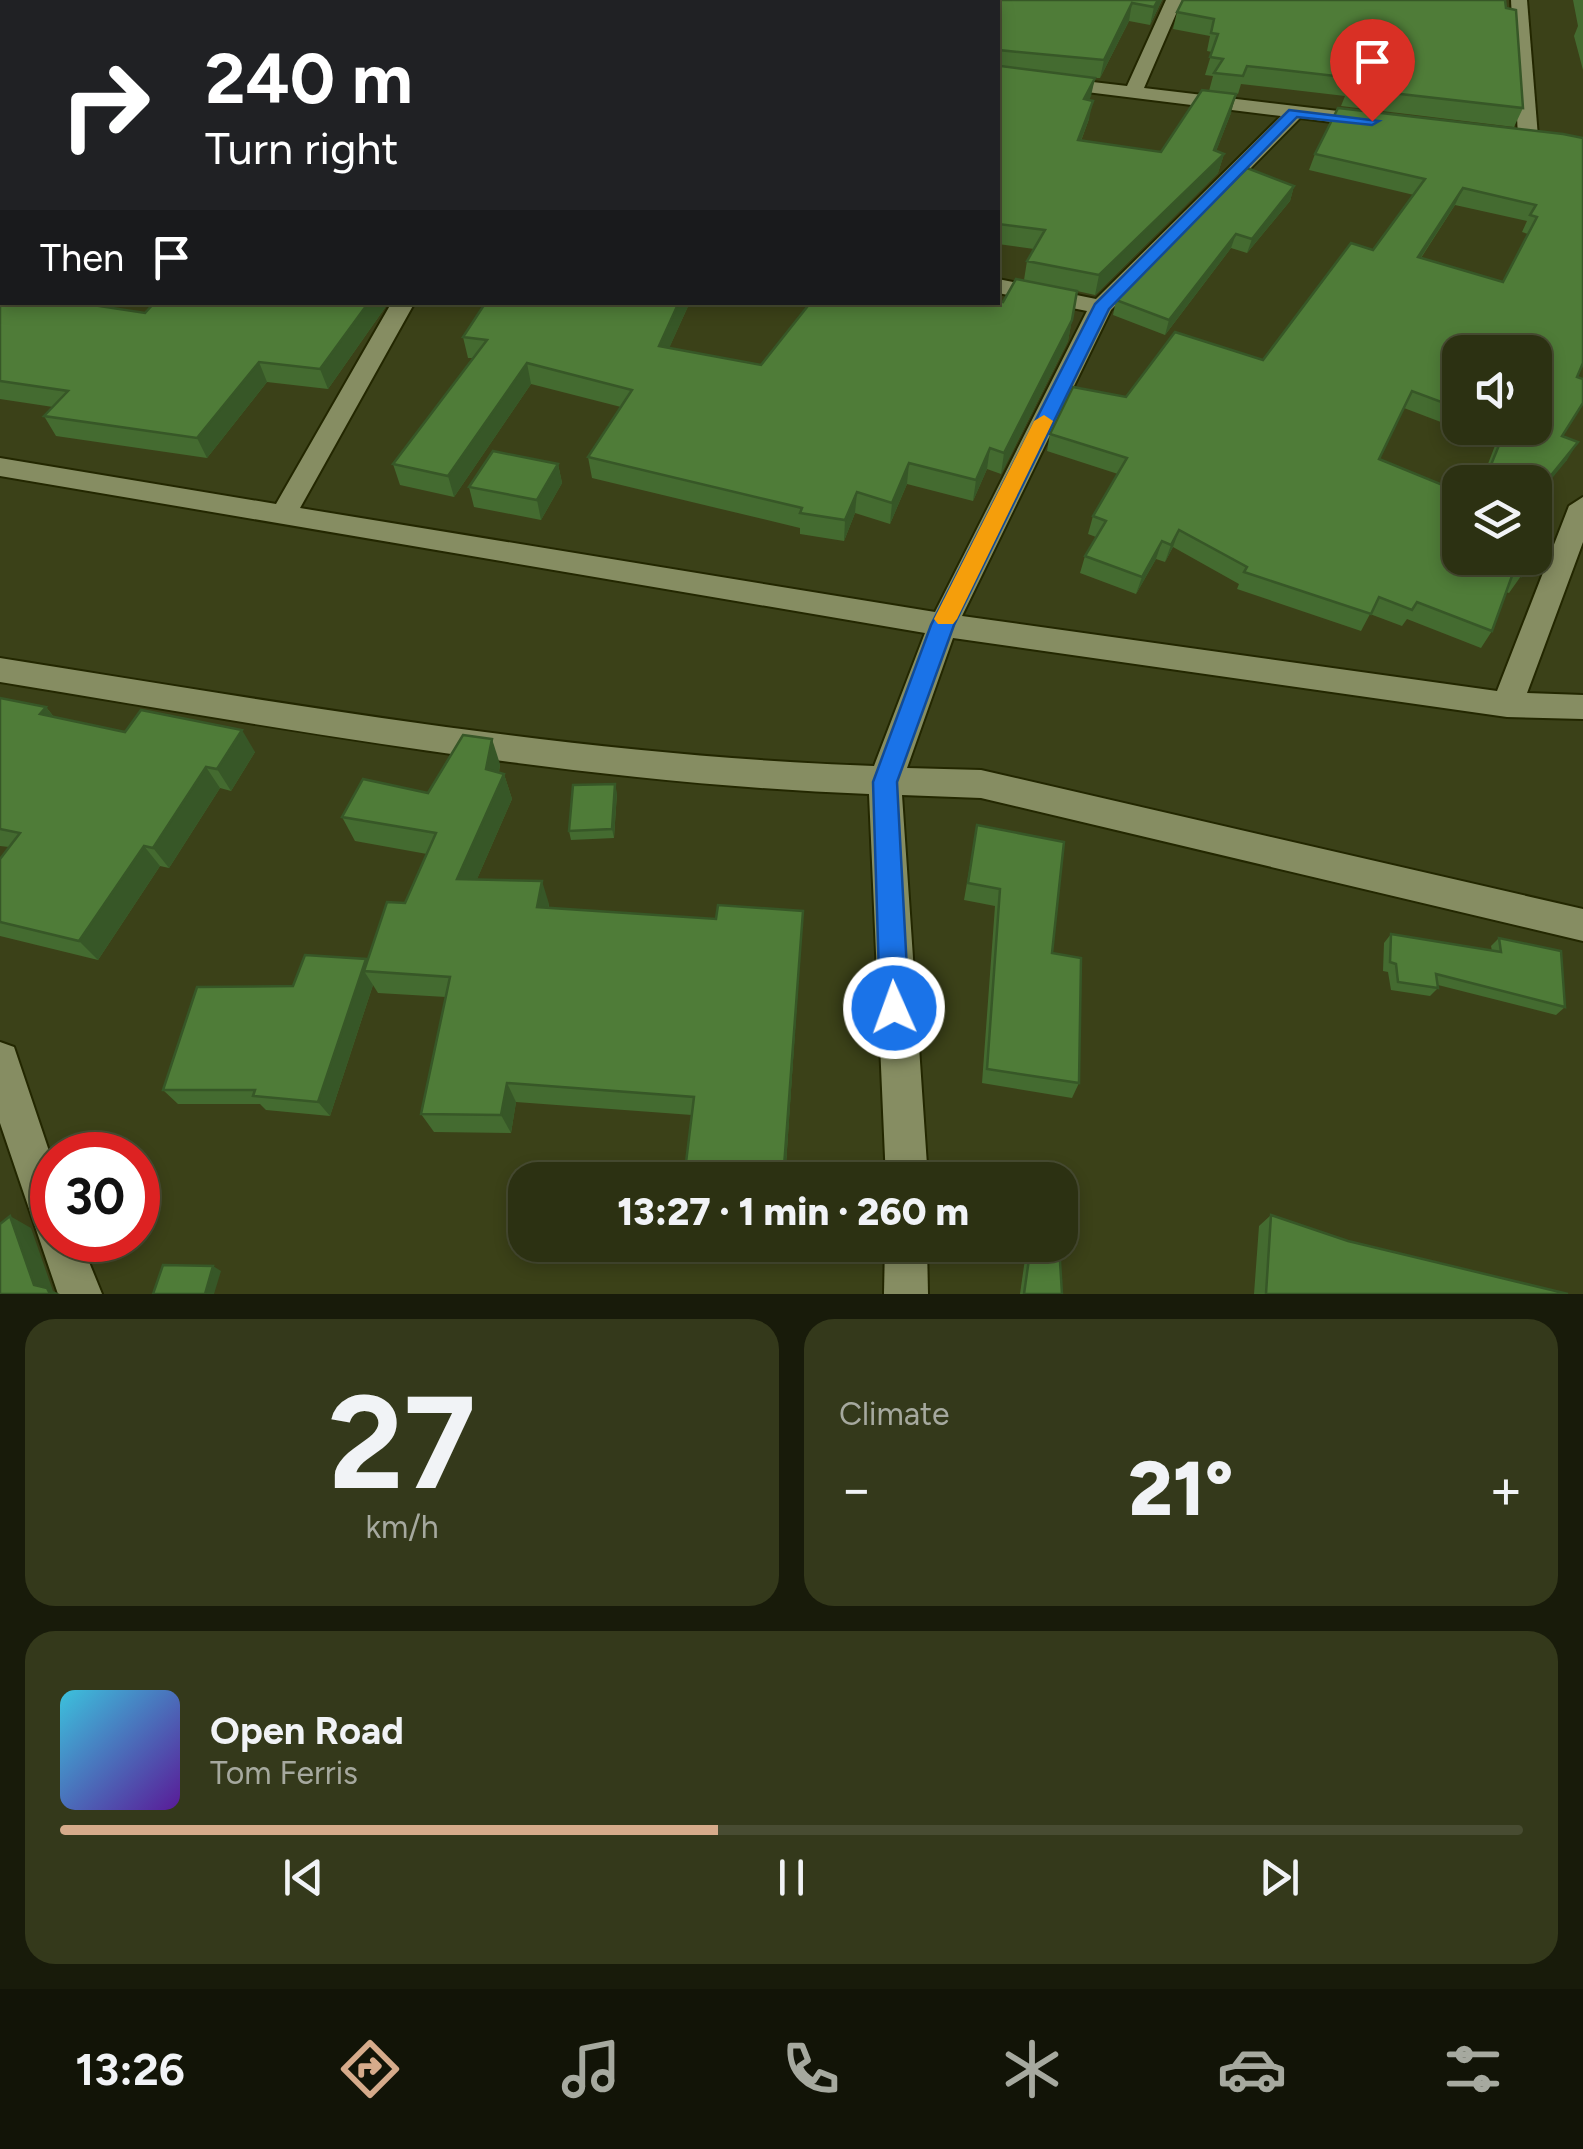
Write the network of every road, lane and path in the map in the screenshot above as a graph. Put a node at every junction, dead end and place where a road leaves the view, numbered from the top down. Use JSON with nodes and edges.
{"nodes":[{"id":1,"x":1174,"y":0,"type":"edge"},
{"id":2,"x":1519,"y":0,"type":"edge"},
{"id":3,"x":1000,"y":76,"type":"edge"},
{"id":4,"x":1133,"y":92,"type":"junction"},
{"id":5,"x":1294,"y":113,"type":"junction"},
{"id":6,"x":1392,"y":123,"type":"edge"},
{"id":7,"x":1528,"y":138,"type":"edge"},
{"id":8,"x":1000,"y":286,"type":"edge"},
{"id":9,"x":402,"y":305,"type":"edge"},
{"id":10,"x":1101,"y":307,"type":"junction"},
{"id":11,"x":0,"y":467,"type":"edge"},
{"id":12,"x":1583,"y":506,"type":"edge"},
{"id":13,"x":282,"y":516,"type":"junction"},
{"id":14,"x":942,"y":625,"type":"junction"},
{"id":15,"x":0,"y":670,"type":"edge"},
{"id":16,"x":1506,"y":705,"type":"junction"},
{"id":17,"x":1583,"y":707,"type":"edge"},
{"id":18,"x":885,"y":782,"type":"junction"},
{"id":19,"x":1583,"y":925,"type":"edge"},
{"id":20,"x":0,"y":1061,"type":"edge"},
{"id":21,"x":30,"y":1154,"type":"edge"},
{"id":22,"x":906,"y":1162,"type":"edge"},
{"id":23,"x":68,"y":1262,"type":"edge"},
{"id":24,"x":906,"y":1262,"type":"edge"},
{"id":25,"x":80,"y":1294,"type":"edge"},
{"id":26,"x":906,"y":1294,"type":"edge"}],
"edges":[{"from":1,"to":4,"type":"street"},
{"from":2,"to":7,"type":"street"},
{"from":3,"to":4,"type":"street"},
{"from":4,"to":5,"type":"street"},
{"from":5,"to":6,"type":"street"},
{"from":5,"to":10,"type":"street"},
{"from":8,"to":10,"type":"street"},
{"from":9,"to":13,"type":"street"},
{"from":10,"to":14,"type":"street"},
{"from":11,"to":13,"type":"street"},
{"from":12,"to":16,"type":"street"},
{"from":13,"to":14,"type":"street"},
{"from":14,"to":16,"type":"street"},
{"from":14,"to":18,"type":"street"},
{"from":15,"to":18,"type":"street"},
{"from":16,"to":17,"type":"street"},
{"from":18,"to":19,"type":"street"},
{"from":18,"to":22,"type":"street"},
{"from":20,"to":21,"type":"street"},
{"from":23,"to":25,"type":"street"},
{"from":24,"to":26,"type":"street"}]}
